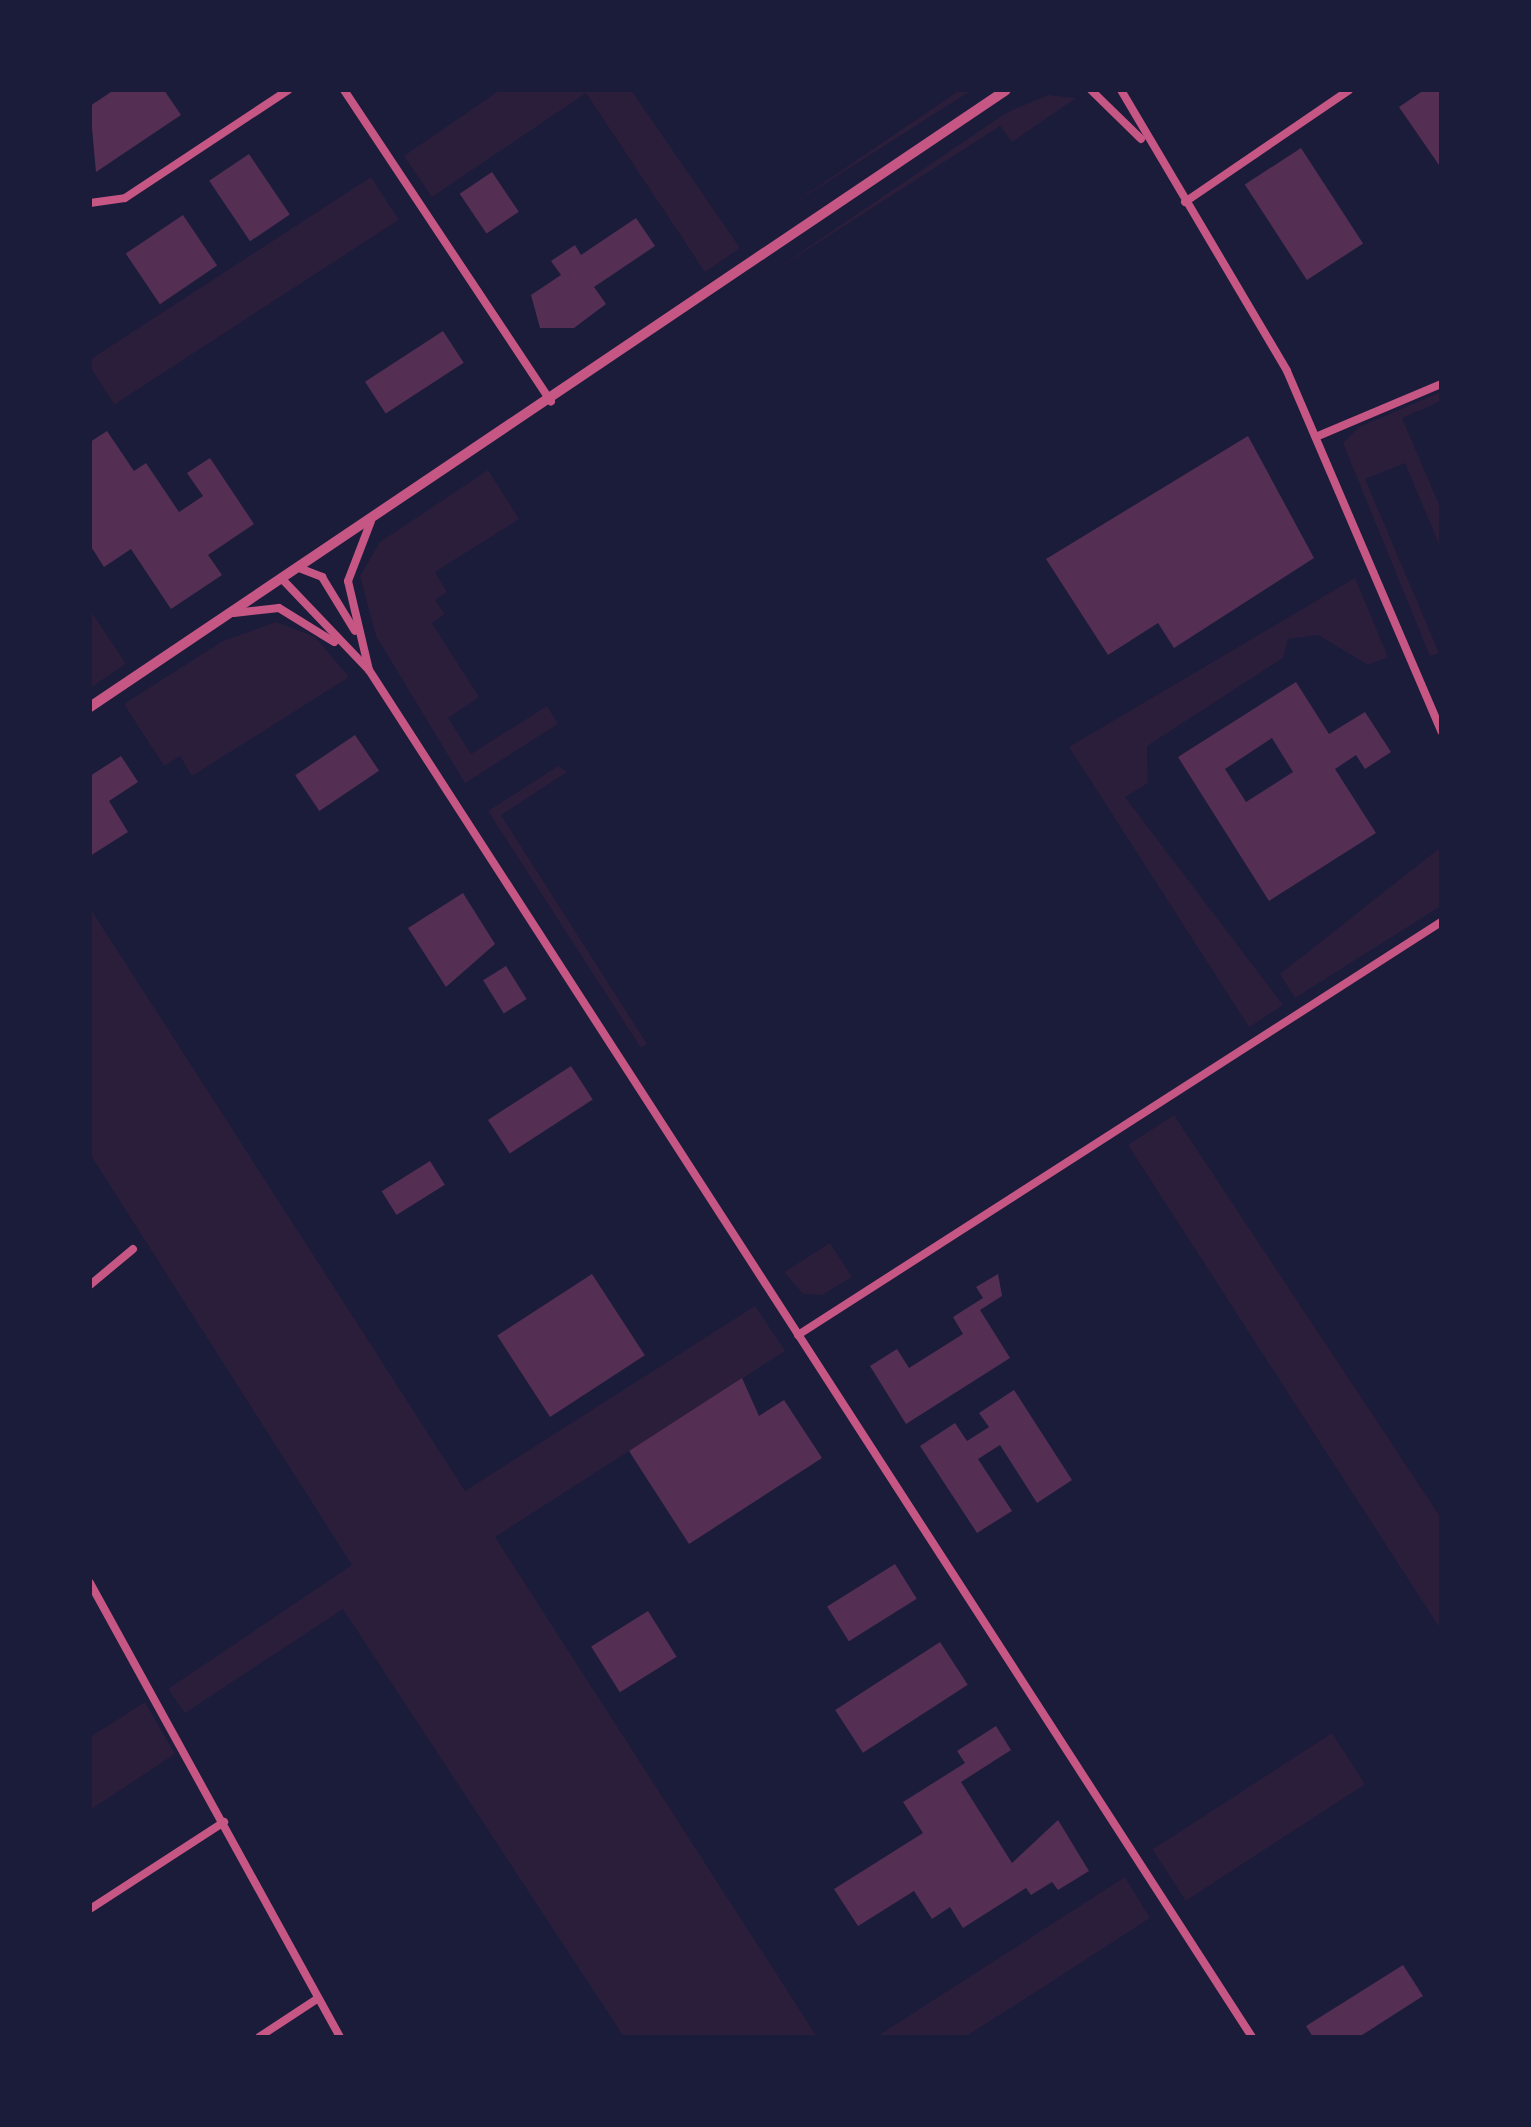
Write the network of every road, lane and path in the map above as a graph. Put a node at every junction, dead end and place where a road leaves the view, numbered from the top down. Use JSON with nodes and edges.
{"nodes":[{"id":1,"x":288,"y":90,"type":"edge"},
{"id":2,"x":344,"y":90,"type":"edge"},
{"id":3,"x":1006,"y":90,"type":"edge"},
{"id":4,"x":1091,"y":90,"type":"edge"},
{"id":5,"x":1121,"y":90,"type":"edge"},
{"id":6,"x":1129,"y":90,"type":"edge"},
{"id":7,"x":1349,"y":90,"type":"edge"},
{"id":8,"x":1136,"y":118,"type":"junction"},
{"id":9,"x":1145,"y":142,"type":"junction"},
{"id":10,"x":1185,"y":202,"type":"junction"},
{"id":11,"x":90,"y":203,"type":"edge"},
{"id":12,"x":1441,"y":384,"type":"edge"},
{"id":13,"x":551,"y":402,"type":"junction"},
{"id":14,"x":1318,"y":436,"type":"junction"},
{"id":15,"x":371,"y":521,"type":"junction"},
{"id":16,"x":299,"y":568,"type":"junction"},
{"id":17,"x":283,"y":580,"type":"junction"},
{"id":18,"x":229,"y":614,"type":"junction"},
{"id":19,"x":364,"y":649,"type":"junction"},
{"id":20,"x":354,"y":656,"type":"junction"},
{"id":21,"x":369,"y":670,"type":"junction"},
{"id":22,"x":90,"y":708,"type":"edge"},
{"id":23,"x":1441,"y":732,"type":"edge"},
{"id":24,"x":1441,"y":922,"type":"edge"},
{"id":25,"x":132,"y":1248,"type":"dead end"},
{"id":26,"x":90,"y":1285,"type":"edge"},
{"id":27,"x":798,"y":1335,"type":"junction"},
{"id":28,"x":90,"y":1583,"type":"edge"},
{"id":29,"x":224,"y":1822,"type":"junction"},
{"id":30,"x":90,"y":1909,"type":"edge"},
{"id":31,"x":317,"y":2000,"type":"junction"},
{"id":32,"x":258,"y":2037,"type":"edge"},
{"id":33,"x":340,"y":2037,"type":"edge"},
{"id":34,"x":1252,"y":2037,"type":"edge"}],
"edges":[{"from":1,"to":11,"type":"street"},
{"from":2,"to":13,"type":"street"},
{"from":3,"to":13,"type":"street"},
{"from":4,"to":9,"type":"street"},
{"from":5,"to":8,"type":"street"},
{"from":6,"to":8,"type":"street"},
{"from":7,"to":10,"type":"street"},
{"from":8,"to":9,"type":"street"},
{"from":9,"to":10,"type":"street"},
{"from":10,"to":14,"type":"street"},
{"from":12,"to":14,"type":"street"},
{"from":13,"to":15,"type":"street"},
{"from":14,"to":23,"type":"street"},
{"from":15,"to":16,"type":"street"},
{"from":15,"to":19,"type":"street"},
{"from":16,"to":17,"type":"street"},
{"from":16,"to":19,"type":"street"},
{"from":17,"to":18,"type":"street"},
{"from":17,"to":20,"type":"street"},
{"from":18,"to":20,"type":"street"},
{"from":18,"to":22,"type":"street"},
{"from":19,"to":21,"type":"street"},
{"from":20,"to":21,"type":"street"},
{"from":21,"to":27,"type":"street"},
{"from":24,"to":27,"type":"street"},
{"from":25,"to":26,"type":"street"},
{"from":27,"to":34,"type":"street"},
{"from":28,"to":29,"type":"street"},
{"from":29,"to":30,"type":"street"},
{"from":29,"to":31,"type":"street"},
{"from":31,"to":32,"type":"street"},
{"from":31,"to":33,"type":"street"}]}
